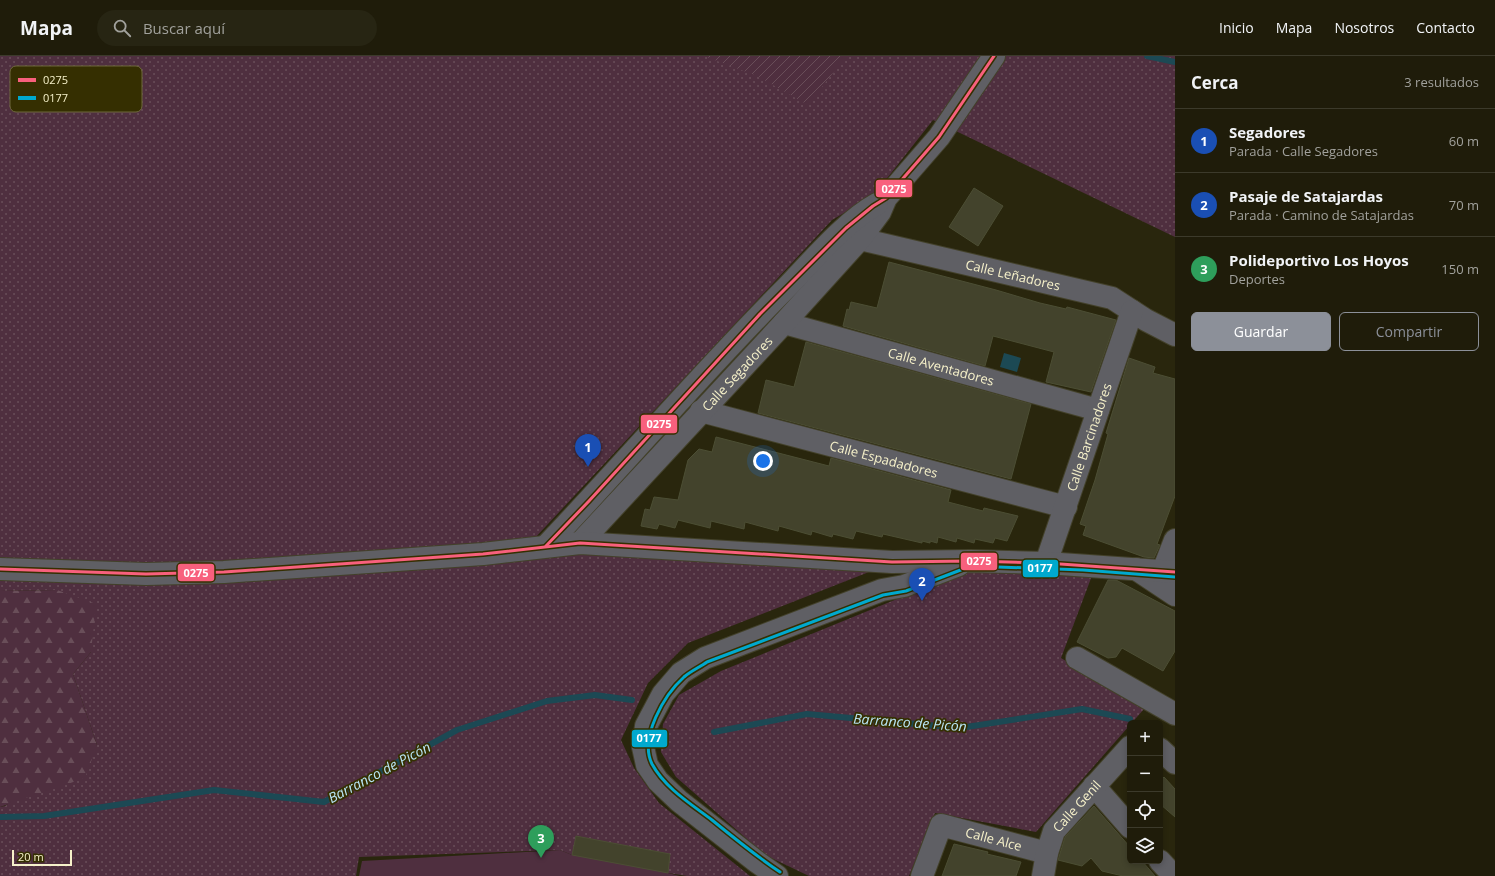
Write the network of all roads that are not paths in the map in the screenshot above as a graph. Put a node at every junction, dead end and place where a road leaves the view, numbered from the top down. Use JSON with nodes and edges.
{"nodes":[{"id":1,"x":994,"y":56,"type":"edge"},
{"id":2,"x":853,"y":233,"type":"junction"},
{"id":3,"x":1132,"y":311,"type":"junction"},
{"id":4,"x":784,"y":323,"type":"junction"},
{"id":5,"x":1175,"y":335,"type":"edge"},
{"id":6,"x":1098,"y":410,"type":"junction"},
{"id":7,"x":701,"y":411,"type":"junction"},
{"id":8,"x":1066,"y":507,"type":"junction"},
{"id":9,"x":1175,"y":540,"type":"edge"},
{"id":10,"x":580,"y":543,"type":"junction"},
{"id":11,"x":546,"y":546,"type":"junction"},
{"id":12,"x":901,"y":561,"type":"junction"},
{"id":13,"x":970,"y":561,"type":"junction"},
{"id":14,"x":1046,"y":563,"type":"junction"},
{"id":15,"x":0,"y":569,"type":"edge"},
{"id":16,"x":1136,"y":569,"type":"junction"},
{"id":17,"x":1169,"y":572,"type":"edge"},
{"id":18,"x":904,"y":586,"type":"junction"},
{"id":19,"x":882,"y":590,"type":"junction"},
{"id":20,"x":1175,"y":595,"type":"edge"},
{"id":21,"x":1077,"y":658,"type":"dead end"},
{"id":22,"x":1164,"y":715,"type":"edge"},
{"id":23,"x":1127,"y":750,"type":"edge"},
{"id":24,"x":1163,"y":752,"type":"edge"},
{"id":25,"x":1175,"y":763,"type":"edge"},
{"id":26,"x":1094,"y":786,"type":"junction"},
{"id":27,"x":1127,"y":824,"type":"edge"},
{"id":28,"x":1047,"y":853,"type":"junction"},
{"id":29,"x":1163,"y":864,"type":"edge"},
{"id":30,"x":777,"y":876,"type":"edge"},
{"id":31,"x":922,"y":876,"type":"edge"},
{"id":32,"x":1043,"y":876,"type":"edge"},
{"id":33,"x":1174,"y":876,"type":"edge"}],
"edges":[{"from":1,"to":2,"type":"street","name":"Calle Segadores"},
{"from":2,"to":3,"type":"street","name":"Calle Leñadores"},
{"from":2,"to":4,"type":"street","name":"Calle Segadores"},
{"from":2,"to":11,"type":"street","name":"Calle Segadores"},
{"from":3,"to":5,"type":"street","name":"Calle Leñadores"},
{"from":3,"to":6,"type":"street","name":"Calle Barcinadores"},
{"from":4,"to":6,"type":"street","name":"Calle Aventadores"},
{"from":4,"to":7,"type":"street","name":"Calle Segadores"},
{"from":6,"to":8,"type":"street","name":"Calle Barcinadores"},
{"from":7,"to":8,"type":"street","name":"Calle Espadadores"},
{"from":7,"to":10,"type":"street","name":"Calle Segadores"},
{"from":8,"to":14,"type":"street","name":"Calle Barcinadores"},
{"from":9,"to":17,"type":"street"},
{"from":10,"to":11,"type":"street"},
{"from":10,"to":12,"type":"street"},
{"from":11,"to":15,"type":"street"},
{"from":12,"to":13,"type":"street"},
{"from":12,"to":18,"type":"street"},
{"from":12,"to":19,"type":"street"},
{"from":13,"to":14,"type":"street"},
{"from":13,"to":18,"type":"street"},
{"from":14,"to":16,"type":"street"},
{"from":16,"to":17,"type":"street"},
{"from":16,"to":20,"type":"street"},
{"from":18,"to":19,"type":"street"},
{"from":19,"to":30,"type":"street"},
{"from":21,"to":22,"type":"street"},
{"from":23,"to":26,"type":"street","name":"Calle Genil"},
{"from":24,"to":25,"type":"street"},
{"from":26,"to":27,"type":"street"},
{"from":26,"to":28,"type":"street","name":"Calle Genil"},
{"from":28,"to":31,"type":"street","name":"Calle Alce"},
{"from":28,"to":32,"type":"street","name":"Calle Genil"},
{"from":29,"to":33,"type":"street"}]}
